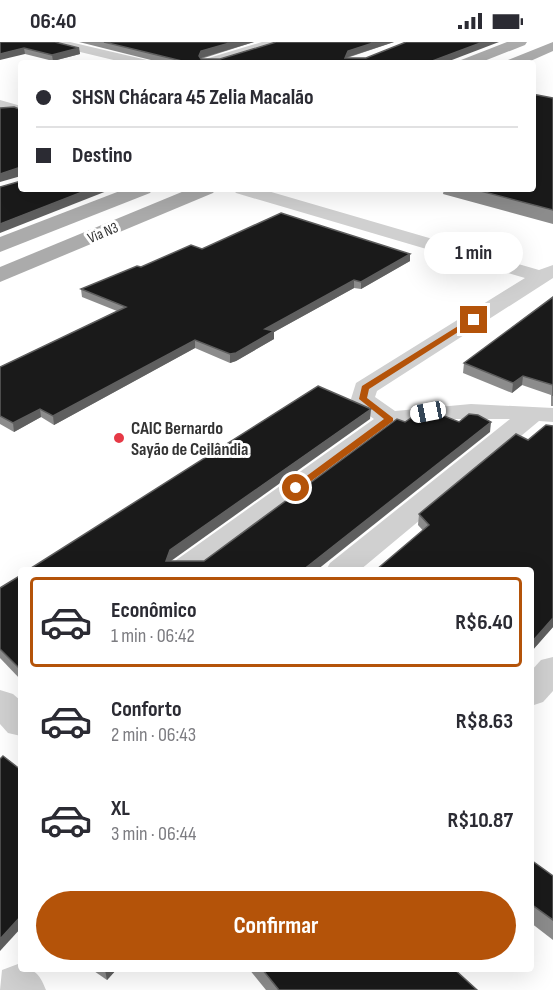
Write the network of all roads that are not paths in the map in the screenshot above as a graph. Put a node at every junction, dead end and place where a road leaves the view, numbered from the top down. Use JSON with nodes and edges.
{"nodes":[{"id":1,"x":55,"y":42,"type":"edge"},
{"id":2,"x":274,"y":42,"type":"edge"},
{"id":3,"x":520,"y":42,"type":"edge"},
{"id":4,"x":530,"y":42,"type":"edge"},
{"id":5,"x":129,"y":45,"type":"edge"},
{"id":6,"x":551,"y":47,"type":"edge"},
{"id":7,"x":100,"y":53,"type":"junction"},
{"id":8,"x":499,"y":57,"type":"edge"},
{"id":9,"x":129,"y":60,"type":"edge"},
{"id":10,"x":217,"y":60,"type":"edge"},
{"id":11,"x":482,"y":60,"type":"edge"},
{"id":12,"x":520,"y":60,"type":"edge"},
{"id":13,"x":0,"y":104,"type":"edge"},
{"id":14,"x":18,"y":109,"type":"edge"},
{"id":15,"x":135,"y":192,"type":"edge"},
{"id":16,"x":147,"y":192,"type":"edge"},
{"id":17,"x":199,"y":192,"type":"edge"},
{"id":18,"x":253,"y":192,"type":"edge"},
{"id":19,"x":0,"y":245,"type":"edge"},
{"id":20,"x":58,"y":252,"type":"junction"},
{"id":21,"x":548,"y":273,"type":"edge"},
{"id":22,"x":0,"y":275,"type":"edge"},
{"id":23,"x":543,"y":414,"type":"edge"},
{"id":24,"x":390,"y":419,"type":"junction"},
{"id":25,"x":187,"y":567,"type":"edge"},
{"id":26,"x":345,"y":567,"type":"edge"},
{"id":27,"x":553,"y":669,"type":"edge"},
{"id":28,"x":534,"y":690,"type":"edge"}],
"edges":[{"from":1,"to":7,"type":"street"},
{"from":2,"to":10,"type":"street"},
{"from":3,"to":8,"type":"main road"},
{"from":4,"to":6,"type":"main road"},
{"from":5,"to":7,"type":"street"},
{"from":6,"to":12,"type":"main road"},
{"from":7,"to":9,"type":"street"},
{"from":8,"to":11,"type":"main road"},
{"from":13,"to":14,"type":"street"},
{"from":15,"to":19,"type":"main road","name":"Via N3"},
{"from":16,"to":20,"type":"main road"},
{"from":17,"to":20,"type":"main road","name":"Via N3"},
{"from":18,"to":21,"type":"street"},
{"from":20,"to":22,"type":"main road","name":"Via N3"},
{"from":21,"to":24,"type":"street"},
{"from":23,"to":24,"type":"street"},
{"from":23,"to":26,"type":"street"},
{"from":24,"to":25,"type":"street"},
{"from":27,"to":28,"type":"street"}]}
